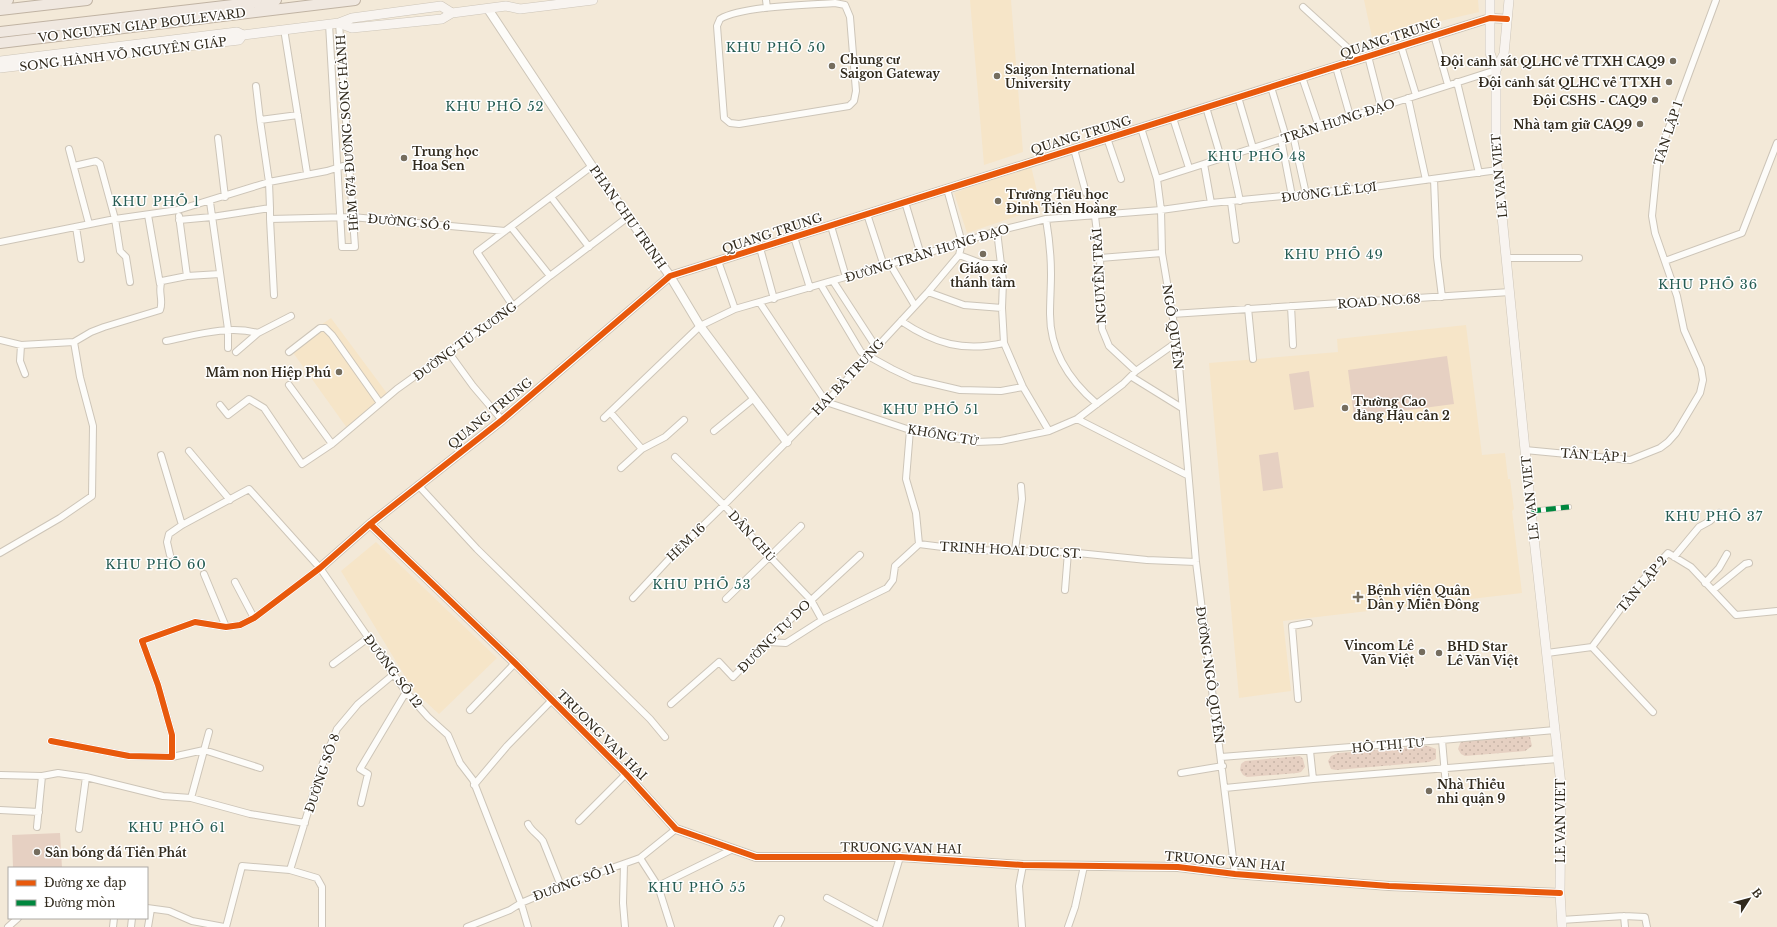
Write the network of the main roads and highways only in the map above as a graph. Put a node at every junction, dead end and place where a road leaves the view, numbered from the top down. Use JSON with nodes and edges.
{"nodes":[{"id":1,"x":8,"y":0,"type":"edge"},
{"id":2,"x":88,"y":0,"type":"edge"},
{"id":3,"x":276,"y":0,"type":"edge"},
{"id":4,"x":355,"y":0,"type":"edge"},
{"id":5,"x":514,"y":0,"type":"edge"},
{"id":6,"x":592,"y":0,"type":"edge"},
{"id":7,"x":1490,"y":0,"type":"edge"},
{"id":8,"x":1509,"y":0,"type":"edge"},
{"id":9,"x":0,"y":1,"type":"edge"},
{"id":10,"x":506,"y":6,"type":"junction"},
{"id":11,"x":0,"y":10,"type":"edge"},
{"id":12,"x":0,"y":32,"type":"edge"},
{"id":13,"x":243,"y":36,"type":"junction"},
{"id":14,"x":0,"y":43,"type":"edge"},
{"id":15,"x":0,"y":61,"type":"edge"},
{"id":16,"x":0,"y":68,"type":"edge"},
{"id":17,"x":1496,"y":70,"type":"junction"},
{"id":18,"x":1562,"y":923,"type":"edge"}],
"edges":[{"from":1,"to":9,"type":"highway"},
{"from":2,"to":11,"type":"highway"},
{"from":3,"to":12,"type":"highway","name":"VO NGUYEN GIAP BOULEVARD"},
{"from":4,"to":14,"type":"highway","name":"VO NGUYEN GIAP BOULEVARD"},
{"from":5,"to":10,"type":"main road"},
{"from":6,"to":10,"type":"main road"},
{"from":7,"to":17,"type":"main road","name":"LE VAN VIET"},
{"from":8,"to":17,"type":"main road","name":"LE VAN VIET"},
{"from":10,"to":13,"type":"main road","name":"SONG HÀNH VÕ NGUYÊN GIÁP"},
{"from":13,"to":15,"type":"main road","name":"SONG HÀNH VÕ NGUYÊN GIÁP"},
{"from":13,"to":16,"type":"main road","name":"SONG HÀNH VÕ NGUYÊN GIÁP"},
{"from":17,"to":18,"type":"main road","name":"LE VAN VIET"}]}
